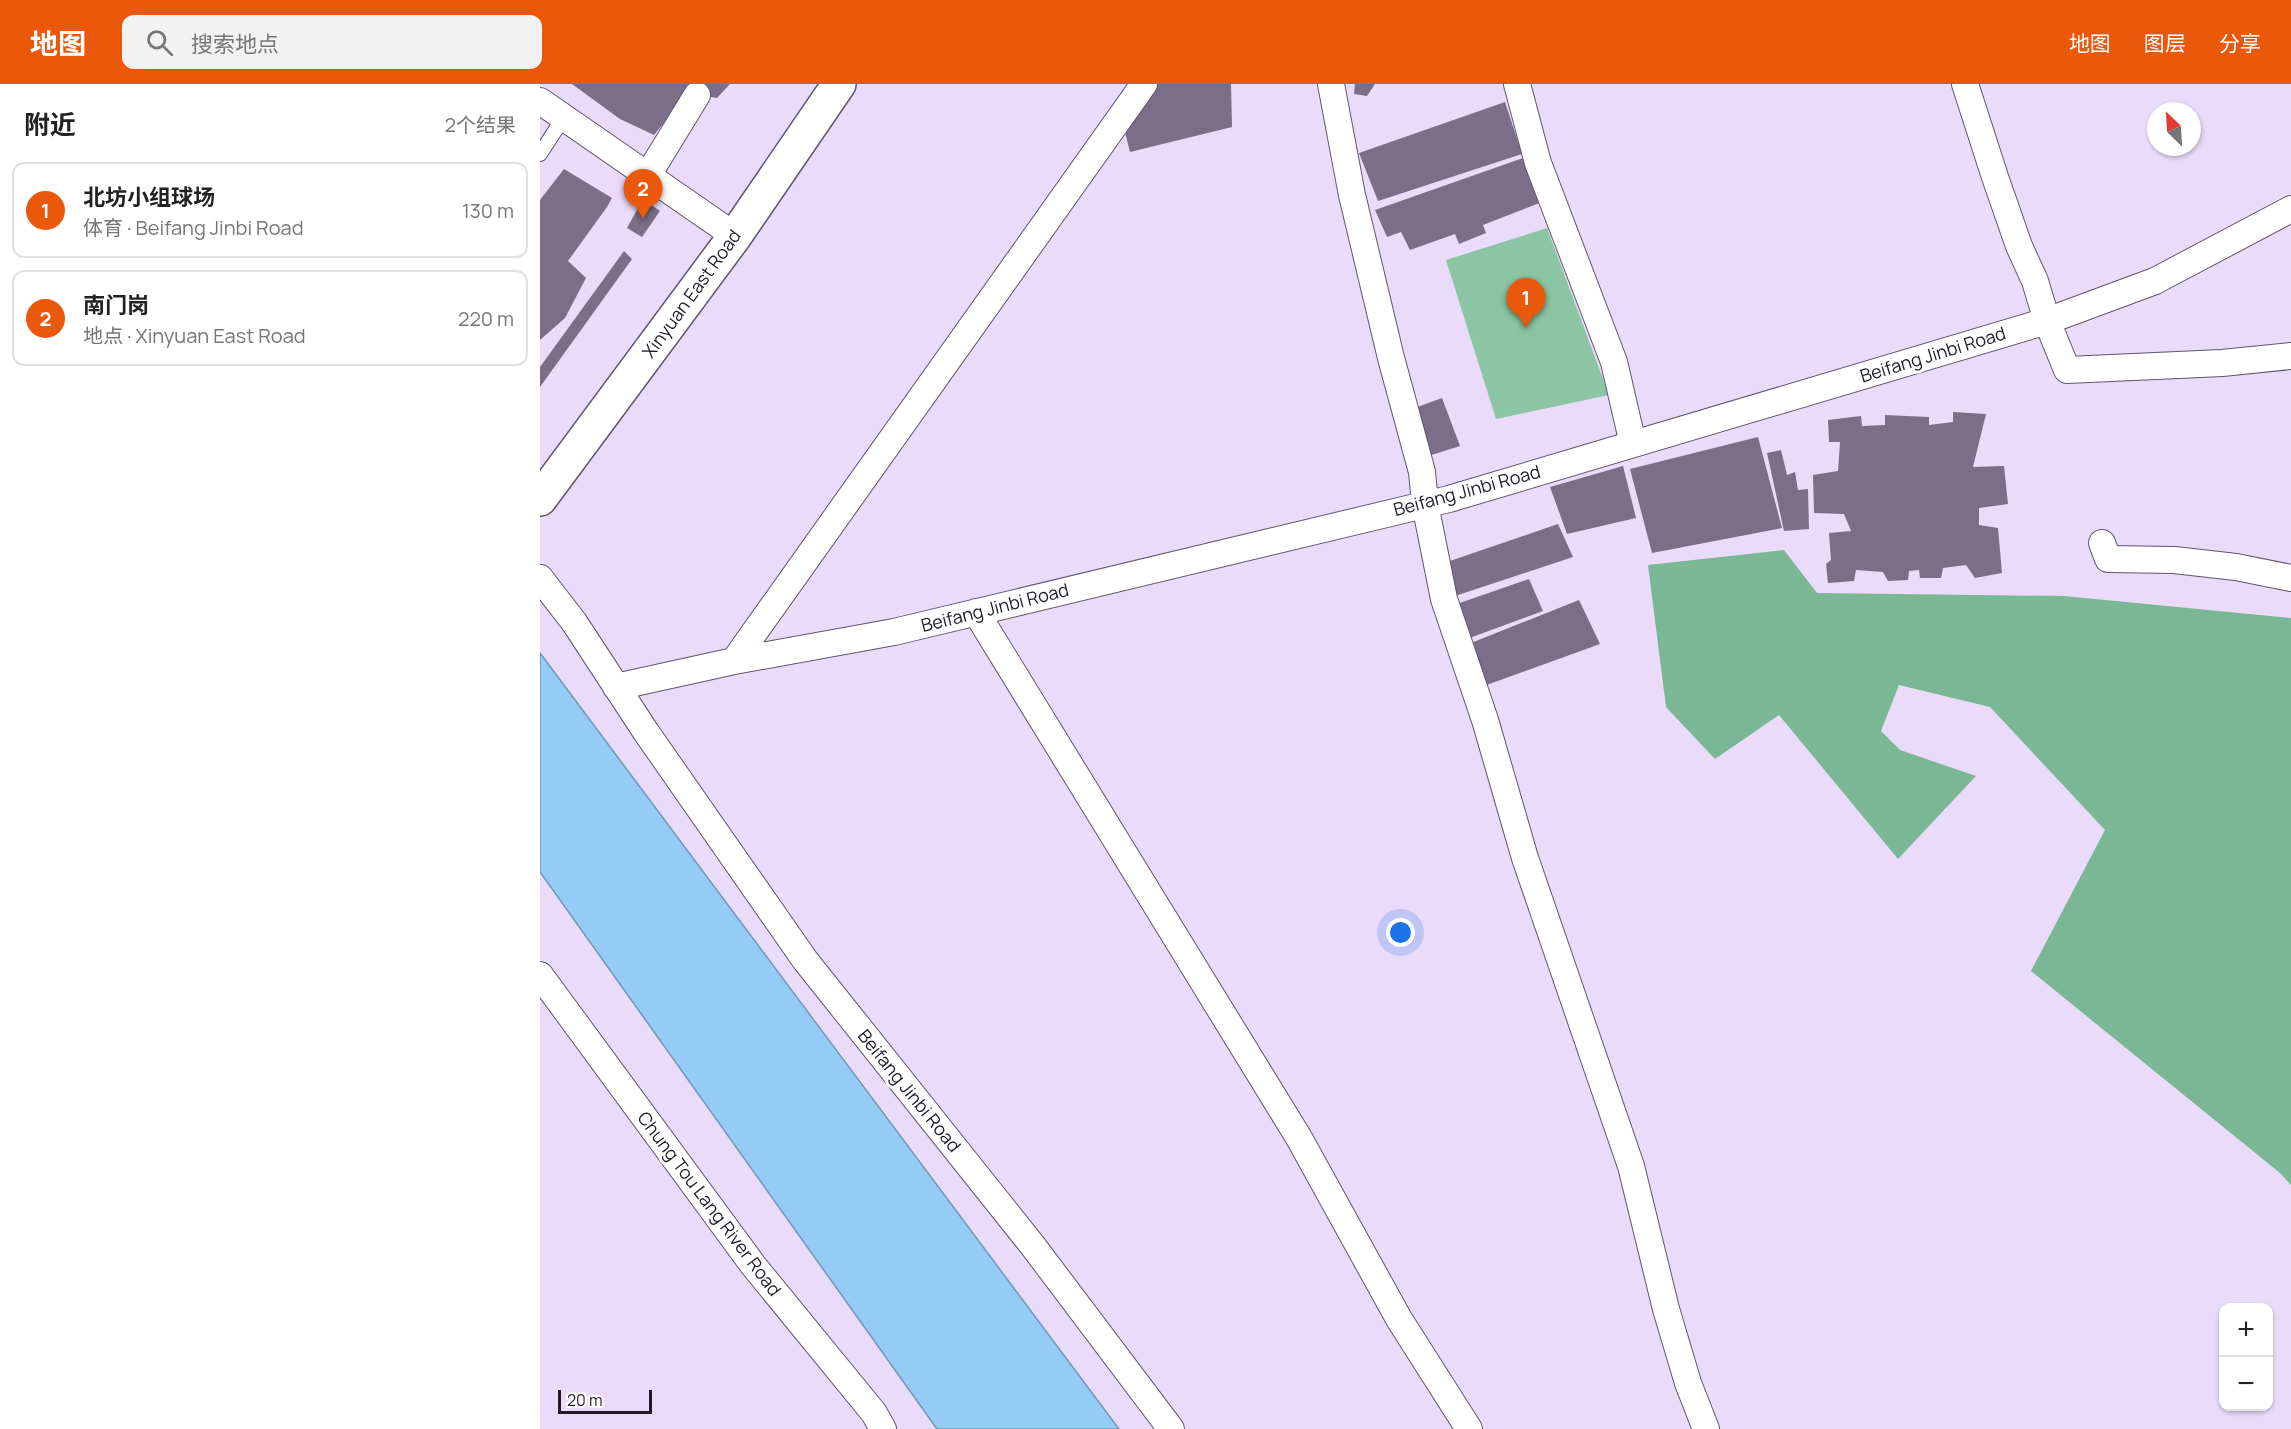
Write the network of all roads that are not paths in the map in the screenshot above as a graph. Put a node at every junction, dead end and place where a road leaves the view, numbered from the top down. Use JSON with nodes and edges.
{"nodes":[{"id":1,"x":838,"y":84,"type":"edge"},
{"id":2,"x":1144,"y":84,"type":"edge"},
{"id":3,"x":1331,"y":84,"type":"edge"},
{"id":4,"x":1517,"y":84,"type":"edge"},
{"id":5,"x":1965,"y":84,"type":"edge"},
{"id":6,"x":697,"y":95,"type":"dead end"},
{"id":7,"x":540,"y":100,"type":"edge"},
{"id":8,"x":564,"y":117,"type":"junction"},
{"id":9,"x":540,"y":154,"type":"edge"},
{"id":10,"x":648,"y":176,"type":"junction"},
{"id":11,"x":2291,"y":210,"type":"edge"},
{"id":12,"x":735,"y":236,"type":"junction"},
{"id":13,"x":2047,"y":321,"type":"junction"},
{"id":14,"x":2291,"y":356,"type":"edge"},
{"id":15,"x":1634,"y":444,"type":"junction"},
{"id":16,"x":540,"y":500,"type":"edge"},
{"id":17,"x":1425,"y":504,"type":"junction"},
{"id":18,"x":2102,"y":543,"type":"dead end"},
{"id":19,"x":540,"y":578,"type":"edge"},
{"id":20,"x":2291,"y":578,"type":"edge"},
{"id":21,"x":976,"y":612,"type":"junction"},
{"id":22,"x":734,"y":661,"type":"junction"},
{"id":23,"x":616,"y":687,"type":"junction"},
{"id":24,"x":540,"y":975,"type":"edge"},
{"id":25,"x":883,"y":1429,"type":"edge"},
{"id":26,"x":1171,"y":1429,"type":"edge"},
{"id":27,"x":1469,"y":1429,"type":"edge"},
{"id":28,"x":1706,"y":1429,"type":"edge"}],
"edges":[{"from":1,"to":12,"type":"street","name":"Xinyuan East Road"},
{"from":2,"to":22,"type":"street"},
{"from":3,"to":17,"type":"street"},
{"from":4,"to":15,"type":"street"},
{"from":5,"to":13,"type":"street"},
{"from":6,"to":10,"type":"street"},
{"from":7,"to":8,"type":"street"},
{"from":8,"to":9,"type":"lane"},
{"from":8,"to":10,"type":"street"},
{"from":10,"to":12,"type":"street"},
{"from":11,"to":13,"type":"street","name":"Beifang Jinbi Road"},
{"from":12,"to":16,"type":"street","name":"Xinyuan East Road"},
{"from":13,"to":14,"type":"street"},
{"from":13,"to":15,"type":"street","name":"Beifang Jinbi Road"},
{"from":15,"to":17,"type":"street","name":"Beifang Jinbi Road"},
{"from":17,"to":21,"type":"street","name":"Beifang Jinbi Road"},
{"from":17,"to":28,"type":"street"},
{"from":18,"to":20,"type":"street"},
{"from":19,"to":23,"type":"street","name":"Beifang Jinbi Road"},
{"from":21,"to":22,"type":"street","name":"Beifang Jinbi Road"},
{"from":21,"to":27,"type":"street"},
{"from":22,"to":23,"type":"street","name":"Beifang Jinbi Road"},
{"from":23,"to":26,"type":"street","name":"Beifang Jinbi Road"},
{"from":24,"to":25,"type":"street","name":"Chung Tou Lang River Road"}]}
